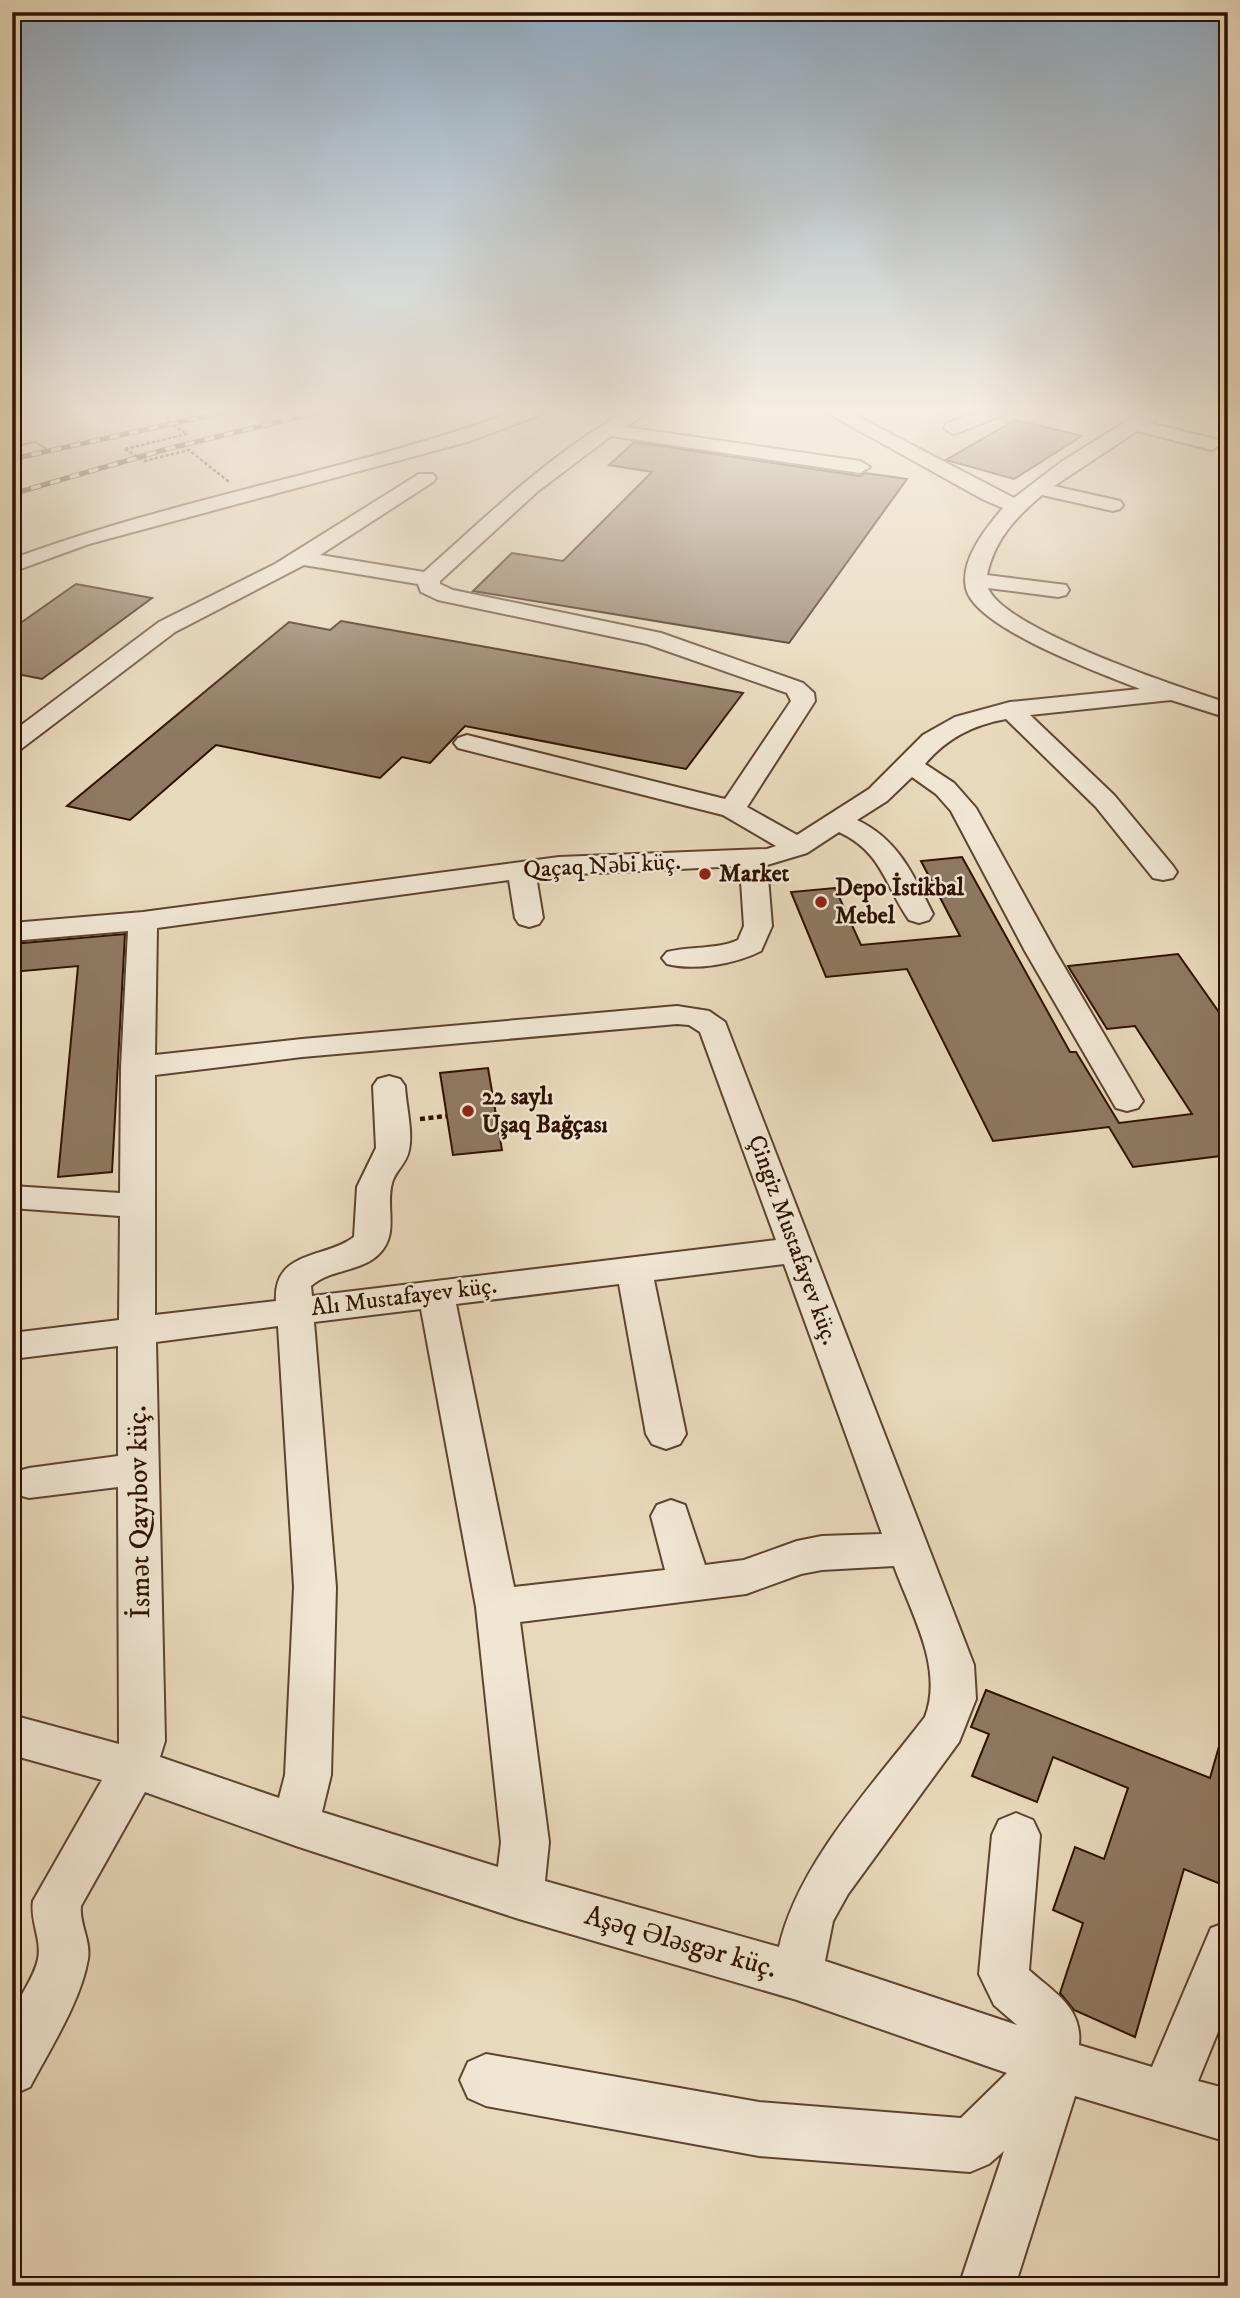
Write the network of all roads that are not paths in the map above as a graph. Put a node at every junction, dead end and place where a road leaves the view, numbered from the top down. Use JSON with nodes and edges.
{"nodes":[{"id":1,"x":163,"y":518,"type":"edge"},
{"id":2,"x":363,"y":518,"type":"edge"},
{"id":3,"x":497,"y":518,"type":"edge"},
{"id":4,"x":1008,"y":518,"type":"edge"},
{"id":5,"x":301,"y":558,"type":"junction"},
{"id":6,"x":12,"y":566,"type":"edge"},
{"id":7,"x":429,"y":579,"type":"junction"},
{"id":8,"x":975,"y":580,"type":"junction"},
{"id":9,"x":1058,"y":590,"type":"dead end"},
{"id":10,"x":1173,"y":693,"type":"junction"},
{"id":11,"x":1226,"y":707,"type":"edge"},
{"id":12,"x":1010,"y":709,"type":"junction"},
{"id":13,"x":467,"y":743,"type":"dead end"},
{"id":14,"x":12,"y":744,"type":"edge"},
{"id":15,"x":909,"y":766,"type":"junction"},
{"id":16,"x":732,"y":809,"type":"junction"},
{"id":17,"x":836,"y":820,"type":"junction"},
{"id":18,"x":797,"y":847,"type":"junction"},
{"id":19,"x":753,"y":859,"type":"junction"},
{"id":20,"x":521,"y":870,"type":"junction"},
{"id":21,"x":1163,"y":872,"type":"dead end"},
{"id":22,"x":919,"y":914,"type":"dead end"},
{"id":23,"x":529,"y":918,"type":"dead end"},
{"id":24,"x":143,"y":921,"type":"junction"},
{"id":25,"x":12,"y":932,"type":"edge"},
{"id":26,"x":677,"y":958,"type":"dead end"},
{"id":27,"x":137,"y":1067,"type":"junction"},
{"id":28,"x":389,"y":1086,"type":"dead end"},
{"id":29,"x":1126,"y":1101,"type":"dead end"},
{"id":30,"x":12,"y":1197,"type":"edge"},
{"id":31,"x":138,"y":1206,"type":"junction"},
{"id":32,"x":796,"y":1250,"type":"junction"},
{"id":33,"x":634,"y":1269,"type":"junction"},
{"id":34,"x":436,"y":1293,"type":"junction"},
{"id":35,"x":294,"y":1311,"type":"junction"},
{"id":36,"x":137,"y":1329,"type":"junction"},
{"id":37,"x":12,"y":1346,"type":"edge"},
{"id":38,"x":666,"y":1434,"type":"dead end"},
{"id":39,"x":138,"y":1469,"type":"junction"},
{"id":40,"x":29,"y":1483,"type":"dead end"},
{"id":41,"x":671,"y":1516,"type":"dead end"},
{"id":42,"x":909,"y":1549,"type":"junction"},
{"id":43,"x":690,"y":1584,"type":"junction"},
{"id":44,"x":496,"y":1607,"type":"junction"},
{"id":45,"x":12,"y":1735,"type":"edge"},
{"id":46,"x":134,"y":1768,"type":"junction"},
{"id":47,"x":296,"y":1825,"type":"junction"},
{"id":48,"x":1016,"y":1835,"type":"dead end"},
{"id":49,"x":519,"y":1896,"type":"junction"},
{"id":50,"x":1228,"y":1945,"type":"edge"},
{"id":51,"x":797,"y":1976,"type":"junction"},
{"id":52,"x":1053,"y":2063,"type":"junction"},
{"id":53,"x":12,"y":2069,"type":"edge"},
{"id":54,"x":486,"y":2080,"type":"dead end"},
{"id":55,"x":1164,"y":2097,"type":"junction"},
{"id":56,"x":1228,"y":2116,"type":"edge"},
{"id":57,"x":986,"y":2286,"type":"edge"}],
"edges":[{"from":1,"to":6,"type":"street"},
{"from":2,"to":5,"type":"street"},
{"from":3,"to":7,"type":"street"},
{"from":4,"to":8,"type":"street"},
{"from":5,"to":7,"type":"street"},
{"from":5,"to":14,"type":"street"},
{"from":7,"to":16,"type":"street"},
{"from":8,"to":9,"type":"street"},
{"from":8,"to":10,"type":"street"},
{"from":10,"to":11,"type":"street","name":"Qaçaq Nəbi küç."},
{"from":10,"to":12,"type":"street","name":"Qaçaq Nəbi küç."},
{"from":12,"to":15,"type":"street","name":"Qaçaq Nəbi küç."},
{"from":12,"to":21,"type":"street"},
{"from":13,"to":16,"type":"street"},
{"from":15,"to":17,"type":"street","name":"Qaçaq Nəbi küç."},
{"from":15,"to":29,"type":"street"},
{"from":16,"to":18,"type":"street"},
{"from":17,"to":18,"type":"street","name":"Qaçaq Nəbi küç."},
{"from":17,"to":22,"type":"street"},
{"from":18,"to":19,"type":"street","name":"Qaçaq Nəbi küç."},
{"from":19,"to":20,"type":"street","name":"Qaçaq Nəbi küç."},
{"from":19,"to":26,"type":"street"},
{"from":20,"to":23,"type":"street"},
{"from":20,"to":24,"type":"street","name":"Qaçaq Nəbi küç."},
{"from":24,"to":25,"type":"street","name":"Qaçaq Nəbi küç."},
{"from":24,"to":27,"type":"street","name":"İsmət Qayıbov küç."},
{"from":27,"to":31,"type":"street","name":"İsmət Qayıbov küç."},
{"from":27,"to":32,"type":"street","name":"Çingiz Mustafayev küç."},
{"from":28,"to":35,"type":"street"},
{"from":30,"to":31,"type":"street"},
{"from":31,"to":36,"type":"street","name":"İsmət Qayıbov küç."},
{"from":32,"to":33,"type":"street","name":"Alı Mustafayev küç."},
{"from":32,"to":42,"type":"street","name":"Çingiz Mustafayev küç."},
{"from":33,"to":34,"type":"street","name":"Alı Mustafayev küç."},
{"from":33,"to":38,"type":"street"},
{"from":34,"to":35,"type":"street","name":"Alı Mustafayev küç."},
{"from":34,"to":44,"type":"street"},
{"from":35,"to":36,"type":"street","name":"Alı Mustafayev küç."},
{"from":35,"to":47,"type":"street"},
{"from":36,"to":37,"type":"street","name":"Alı Mustafayev küç."},
{"from":36,"to":39,"type":"street","name":"İsmət Qayıbov küç."},
{"from":39,"to":40,"type":"street"},
{"from":39,"to":46,"type":"street","name":"İsmət Qayıbov küç."},
{"from":41,"to":43,"type":"street"},
{"from":42,"to":43,"type":"street"},
{"from":42,"to":51,"type":"street","name":"Çingiz Mustafayev küç."},
{"from":43,"to":44,"type":"street"},
{"from":44,"to":49,"type":"street"},
{"from":45,"to":46,"type":"street","name":"Aşəq Ələsgər küç."},
{"from":46,"to":47,"type":"street","name":"Aşəq Ələsgər küç."},
{"from":46,"to":53,"type":"street","name":"İsmət Qayıbov küç."},
{"from":47,"to":49,"type":"street","name":"Aşəq Ələsgər küç."},
{"from":48,"to":52,"type":"street"},
{"from":49,"to":51,"type":"street","name":"Aşəq Ələsgər küç."},
{"from":50,"to":55,"type":"street"},
{"from":51,"to":52,"type":"street","name":"Aşəq Ələsgər küç."},
{"from":52,"to":54,"type":"street"},
{"from":52,"to":55,"type":"street","name":"Aşəq Ələsgər küç."},
{"from":52,"to":57,"type":"street"},
{"from":55,"to":56,"type":"street","name":"Aşəq Ələsgər küç."}]}
